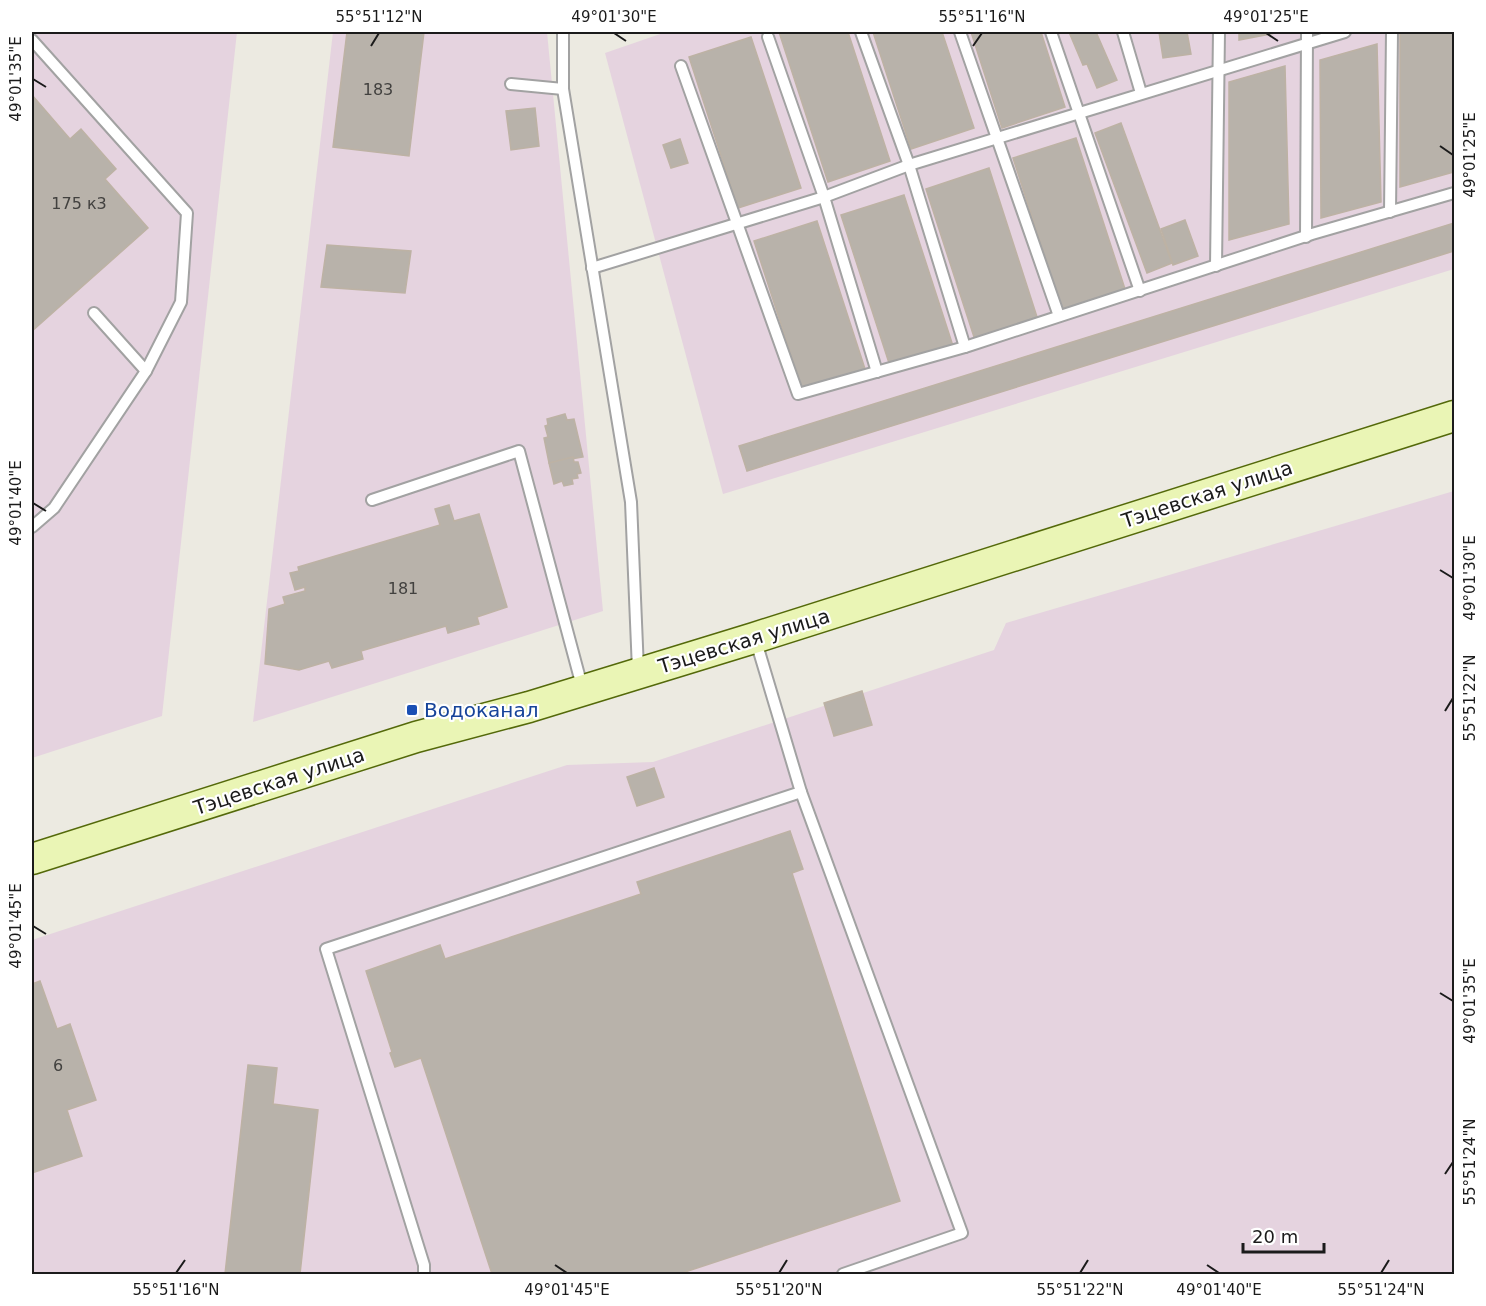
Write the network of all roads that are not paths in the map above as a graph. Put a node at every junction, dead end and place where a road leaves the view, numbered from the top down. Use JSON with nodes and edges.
{"nodes":[{"id":1,"x":563,"y":32,"type":"edge"},
{"id":2,"x":861,"y":32,"type":"edge"},
{"id":3,"x":960,"y":32,"type":"edge"},
{"id":4,"x":1051,"y":32,"type":"edge"},
{"id":5,"x":1123,"y":32,"type":"edge"},
{"id":6,"x":1219,"y":32,"type":"edge"},
{"id":7,"x":1307,"y":32,"type":"edge"},
{"id":8,"x":1345,"y":32,"type":"edge"},
{"id":9,"x":1392,"y":32,"type":"edge"},
{"id":10,"x":768,"y":37,"type":"dead end"},
{"id":11,"x":32,"y":40,"type":"edge"},
{"id":12,"x":1306,"y":43,"type":"junction"},
{"id":13,"x":681,"y":66,"type":"dead end"},
{"id":14,"x":1219,"y":69,"type":"junction"},
{"id":15,"x":511,"y":84,"type":"dead end"},
{"id":16,"x":563,"y":89,"type":"junction"},
{"id":17,"x":1142,"y":93,"type":"junction"},
{"id":18,"x":1079,"y":112,"type":"junction"},
{"id":19,"x":996,"y":139,"type":"junction"},
{"id":20,"x":909,"y":165,"type":"junction"},
{"id":21,"x":1455,"y":193,"type":"edge"},
{"id":22,"x":824,"y":197,"type":"junction"},
{"id":23,"x":1390,"y":212,"type":"junction"},
{"id":24,"x":737,"y":224,"type":"junction"},
{"id":25,"x":1306,"y":237,"type":"junction"},
{"id":26,"x":1216,"y":266,"type":"junction"},
{"id":27,"x":592,"y":268,"type":"junction"},
{"id":28,"x":1140,"y":291,"type":"junction"},
{"id":29,"x":94,"y":313,"type":"dead end"},
{"id":30,"x":1059,"y":316,"type":"junction"},
{"id":31,"x":965,"y":347,"type":"junction"},
{"id":32,"x":146,"y":371,"type":"junction"},
{"id":33,"x":878,"y":372,"type":"junction"},
{"id":34,"x":1455,"y":416,"type":"edge"},
{"id":35,"x":372,"y":500,"type":"dead end"},
{"id":36,"x":32,"y":528,"type":"edge"},
{"id":37,"x":754,"y":638,"type":"junction"},
{"id":38,"x":639,"y":674,"type":"junction"},
{"id":39,"x":583,"y":691,"type":"junction"},
{"id":40,"x":801,"y":792,"type":"junction"},
{"id":41,"x":32,"y":859,"type":"edge"},
{"id":42,"x":861,"y":1272,"type":"edge"},
{"id":43,"x":424,"y":1275,"type":"edge"},
{"id":44,"x":843,"y":1275,"type":"edge"}],
"edges":[{"from":1,"to":16,"type":"lane"},
{"from":2,"to":20,"type":"lane"},
{"from":3,"to":19,"type":"lane"},
{"from":4,"to":18,"type":"lane"},
{"from":5,"to":17,"type":"lane"},
{"from":6,"to":14,"type":"lane"},
{"from":7,"to":12,"type":"lane"},
{"from":8,"to":12,"type":"lane"},
{"from":9,"to":23,"type":"lane"},
{"from":10,"to":22,"type":"lane"},
{"from":11,"to":32,"type":"lane"},
{"from":12,"to":14,"type":"lane"},
{"from":12,"to":25,"type":"lane"},
{"from":13,"to":24,"type":"lane"},
{"from":14,"to":17,"type":"lane"},
{"from":14,"to":26,"type":"lane"},
{"from":15,"to":16,"type":"lane"},
{"from":16,"to":27,"type":"lane"},
{"from":17,"to":18,"type":"lane"},
{"from":18,"to":19,"type":"lane"},
{"from":18,"to":28,"type":"lane"},
{"from":19,"to":20,"type":"lane"},
{"from":19,"to":30,"type":"lane"},
{"from":20,"to":22,"type":"lane"},
{"from":20,"to":31,"type":"lane"},
{"from":21,"to":23,"type":"lane"},
{"from":22,"to":24,"type":"lane"},
{"from":22,"to":33,"type":"lane"},
{"from":23,"to":25,"type":"lane"},
{"from":24,"to":27,"type":"lane"},
{"from":24,"to":33,"type":"lane"},
{"from":25,"to":26,"type":"lane"},
{"from":26,"to":28,"type":"lane"},
{"from":27,"to":38,"type":"lane"},
{"from":28,"to":30,"type":"lane"},
{"from":29,"to":32,"type":"lane"},
{"from":30,"to":31,"type":"lane"},
{"from":31,"to":33,"type":"lane"},
{"from":32,"to":36,"type":"lane"},
{"from":34,"to":37,"type":"main road","name":"Тэцевская улица"},
{"from":35,"to":39,"type":"lane"},
{"from":37,"to":38,"type":"main road","name":"Тэцевская улица"},
{"from":37,"to":40,"type":"lane"},
{"from":38,"to":39,"type":"main road","name":"Тэцевская улица"},
{"from":39,"to":41,"type":"main road","name":"Тэцевская улица"},
{"from":40,"to":42,"type":"lane"},
{"from":40,"to":43,"type":"lane"},
{"from":42,"to":44,"type":"lane"}]}
